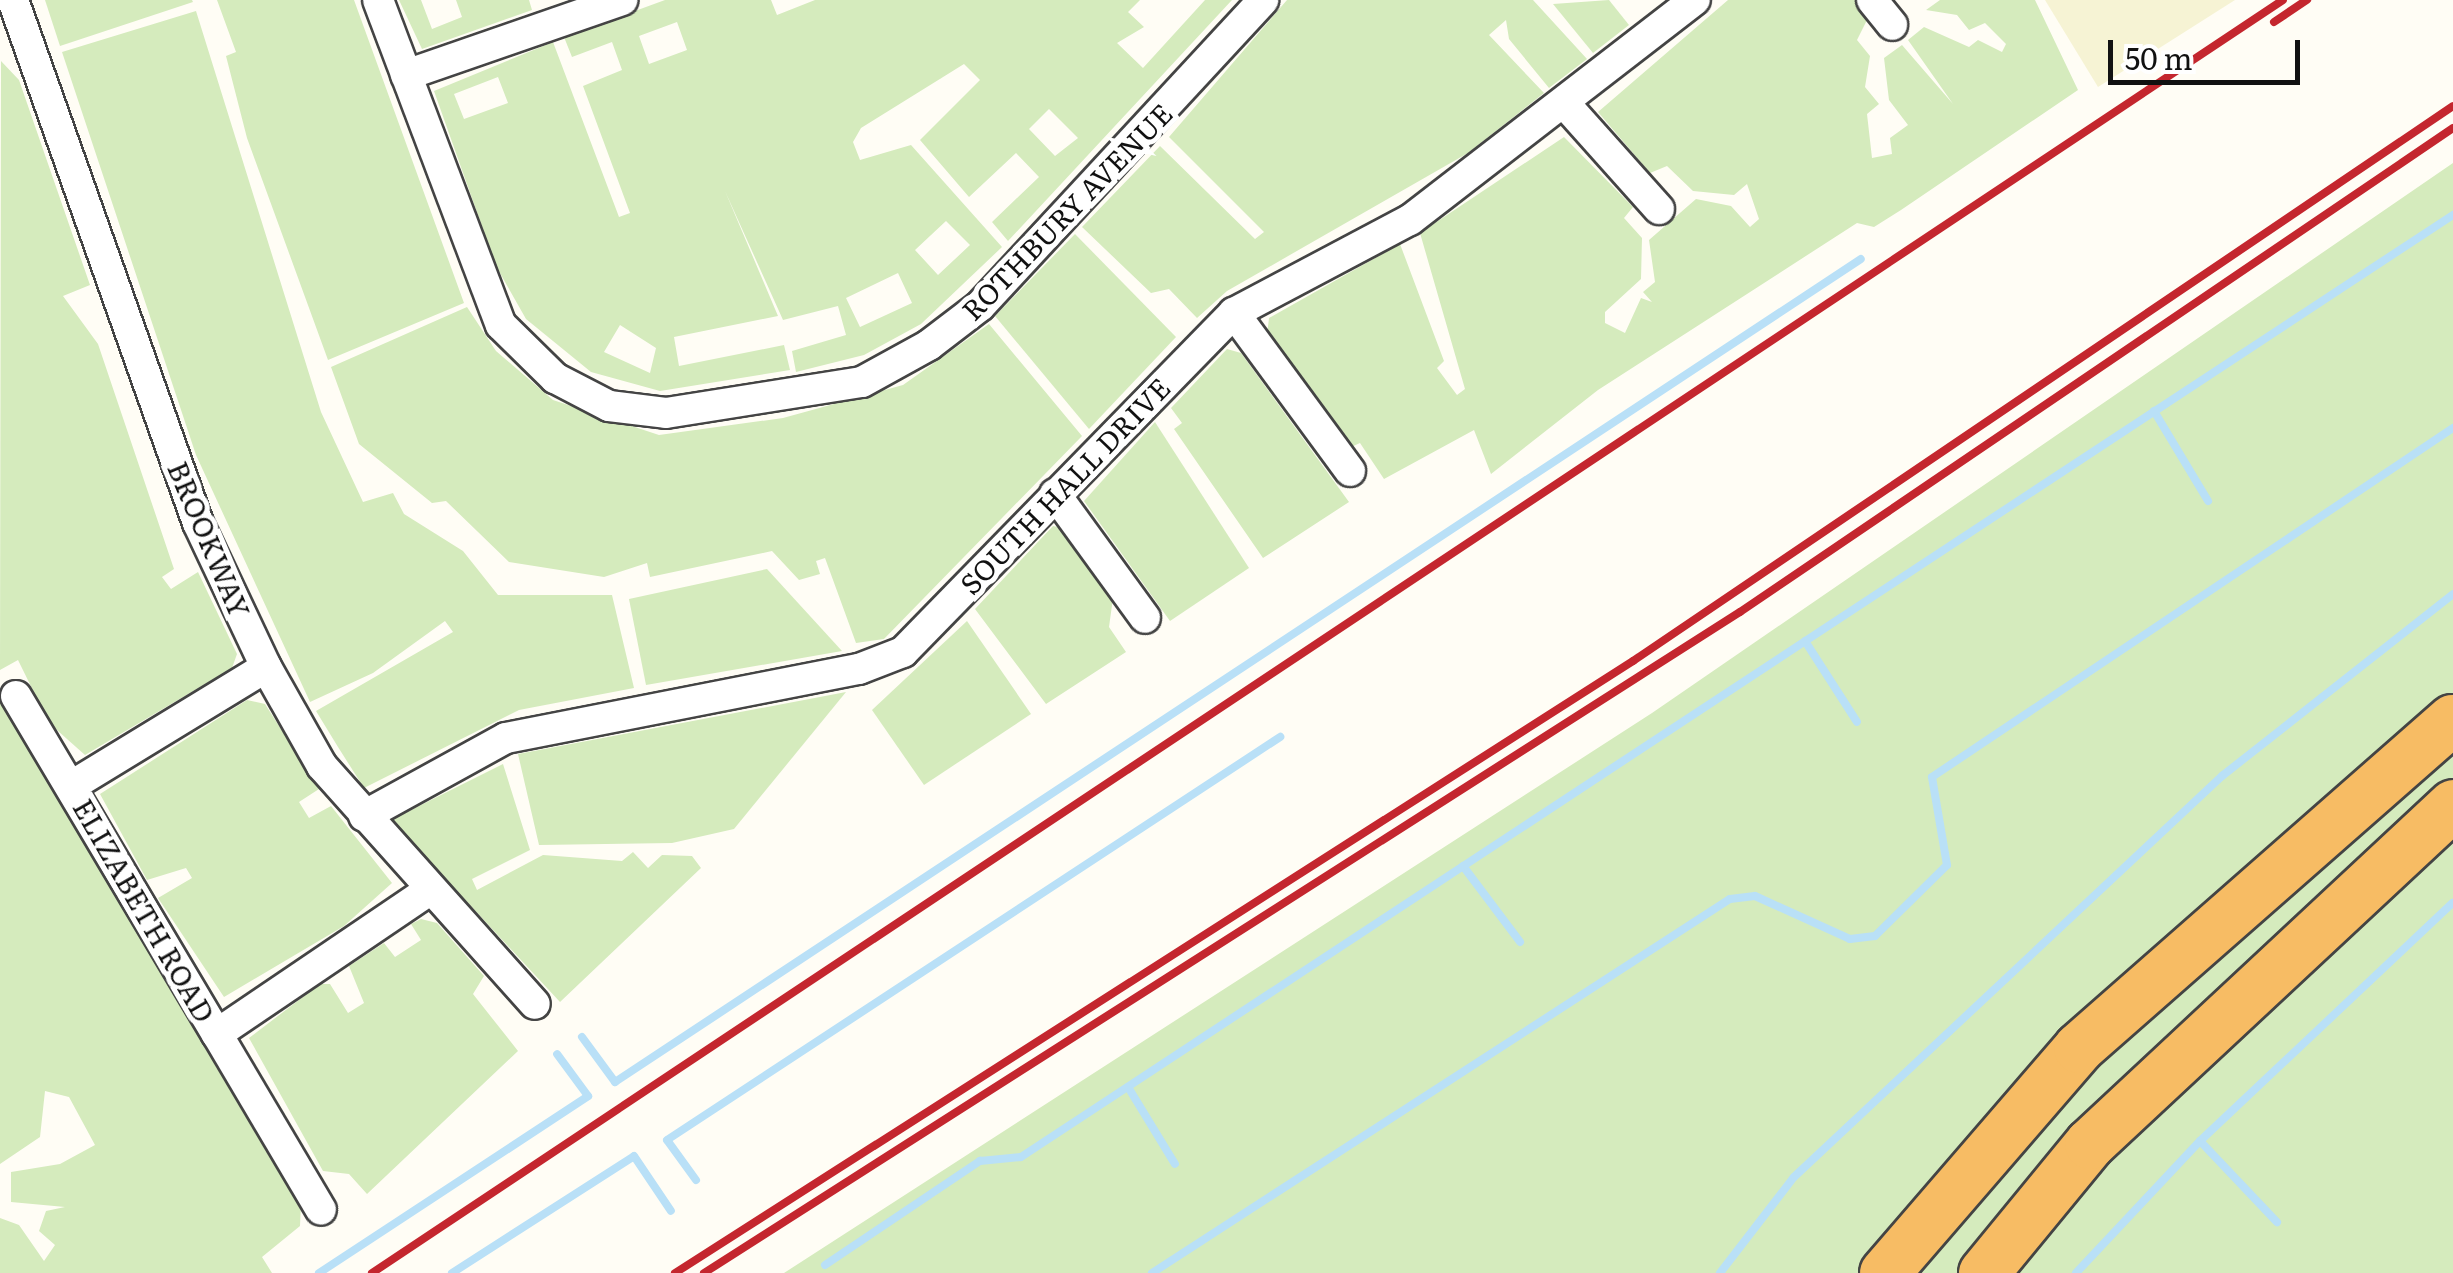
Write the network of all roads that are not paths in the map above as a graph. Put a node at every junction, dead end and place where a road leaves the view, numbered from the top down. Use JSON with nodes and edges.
{"nodes":[{"id":1,"x":13,"y":0,"type":"edge"},
{"id":2,"x":378,"y":0,"type":"edge"},
{"id":3,"x":622,"y":0,"type":"edge"},
{"id":4,"x":1263,"y":0,"type":"edge"},
{"id":5,"x":1695,"y":0,"type":"edge"},
{"id":6,"x":1872,"y":0,"type":"edge"},
{"id":7,"x":1892,"y":26,"type":"dead end"},
{"id":8,"x":12,"y":38,"type":"edge"},
{"id":9,"x":406,"y":74,"type":"junction"},
{"id":10,"x":1565,"y":104,"type":"junction"},
{"id":11,"x":1659,"y":209,"type":"dead end"},
{"id":12,"x":1234,"y":313,"type":"junction"},
{"id":13,"x":1350,"y":471,"type":"dead end"},
{"id":14,"x":1054,"y":494,"type":"junction"},
{"id":15,"x":1145,"y":618,"type":"dead end"},
{"id":16,"x":266,"y":668,"type":"junction"},
{"id":17,"x":16,"y":696,"type":"dead end"},
{"id":18,"x":2453,"y":720,"type":"edge"},
{"id":19,"x":73,"y":786,"type":"junction"},
{"id":20,"x":2453,"y":804,"type":"edge"},
{"id":21,"x":364,"y":816,"type":"junction"},
{"id":22,"x":431,"y":889,"type":"junction"},
{"id":23,"x":535,"y":1004,"type":"dead end"},
{"id":24,"x":218,"y":1034,"type":"junction"},
{"id":25,"x":321,"y":1210,"type":"dead end"},
{"id":26,"x":1885,"y":1273,"type":"edge"},
{"id":27,"x":1984,"y":1273,"type":"edge"}],
"edges":[{"from":1,"to":8,"type":"street","name":"BROOKWAY"},
{"from":2,"to":9,"type":"street","name":"ROTHBURY AVENUE"},
{"from":3,"to":9,"type":"street"},
{"from":4,"to":9,"type":"street","name":"ROTHBURY AVENUE"},
{"from":5,"to":10,"type":"street","name":"SOUTH HALL DRIVE"},
{"from":6,"to":7,"type":"street"},
{"from":8,"to":16,"type":"street","name":"BROOKWAY"},
{"from":10,"to":11,"type":"street"},
{"from":10,"to":12,"type":"street","name":"SOUTH HALL DRIVE"},
{"from":12,"to":13,"type":"street"},
{"from":12,"to":14,"type":"street","name":"SOUTH HALL DRIVE"},
{"from":14,"to":15,"type":"street"},
{"from":14,"to":21,"type":"street","name":"SOUTH HALL DRIVE"},
{"from":16,"to":19,"type":"street","name":"ELIZABETH ROAD"},
{"from":16,"to":21,"type":"street","name":"BROOKWAY"},
{"from":17,"to":19,"type":"street","name":"ELIZABETH ROAD"},
{"from":18,"to":26,"type":"highway"},
{"from":19,"to":24,"type":"street","name":"ELIZABETH ROAD"},
{"from":20,"to":27,"type":"highway"},
{"from":21,"to":22,"type":"street","name":"BROOKWAY"},
{"from":22,"to":23,"type":"street","name":"BROOKWAY"},
{"from":22,"to":24,"type":"street","name":"ELIZABETH ROAD"},
{"from":24,"to":25,"type":"street","name":"ELIZABETH ROAD"}]}
